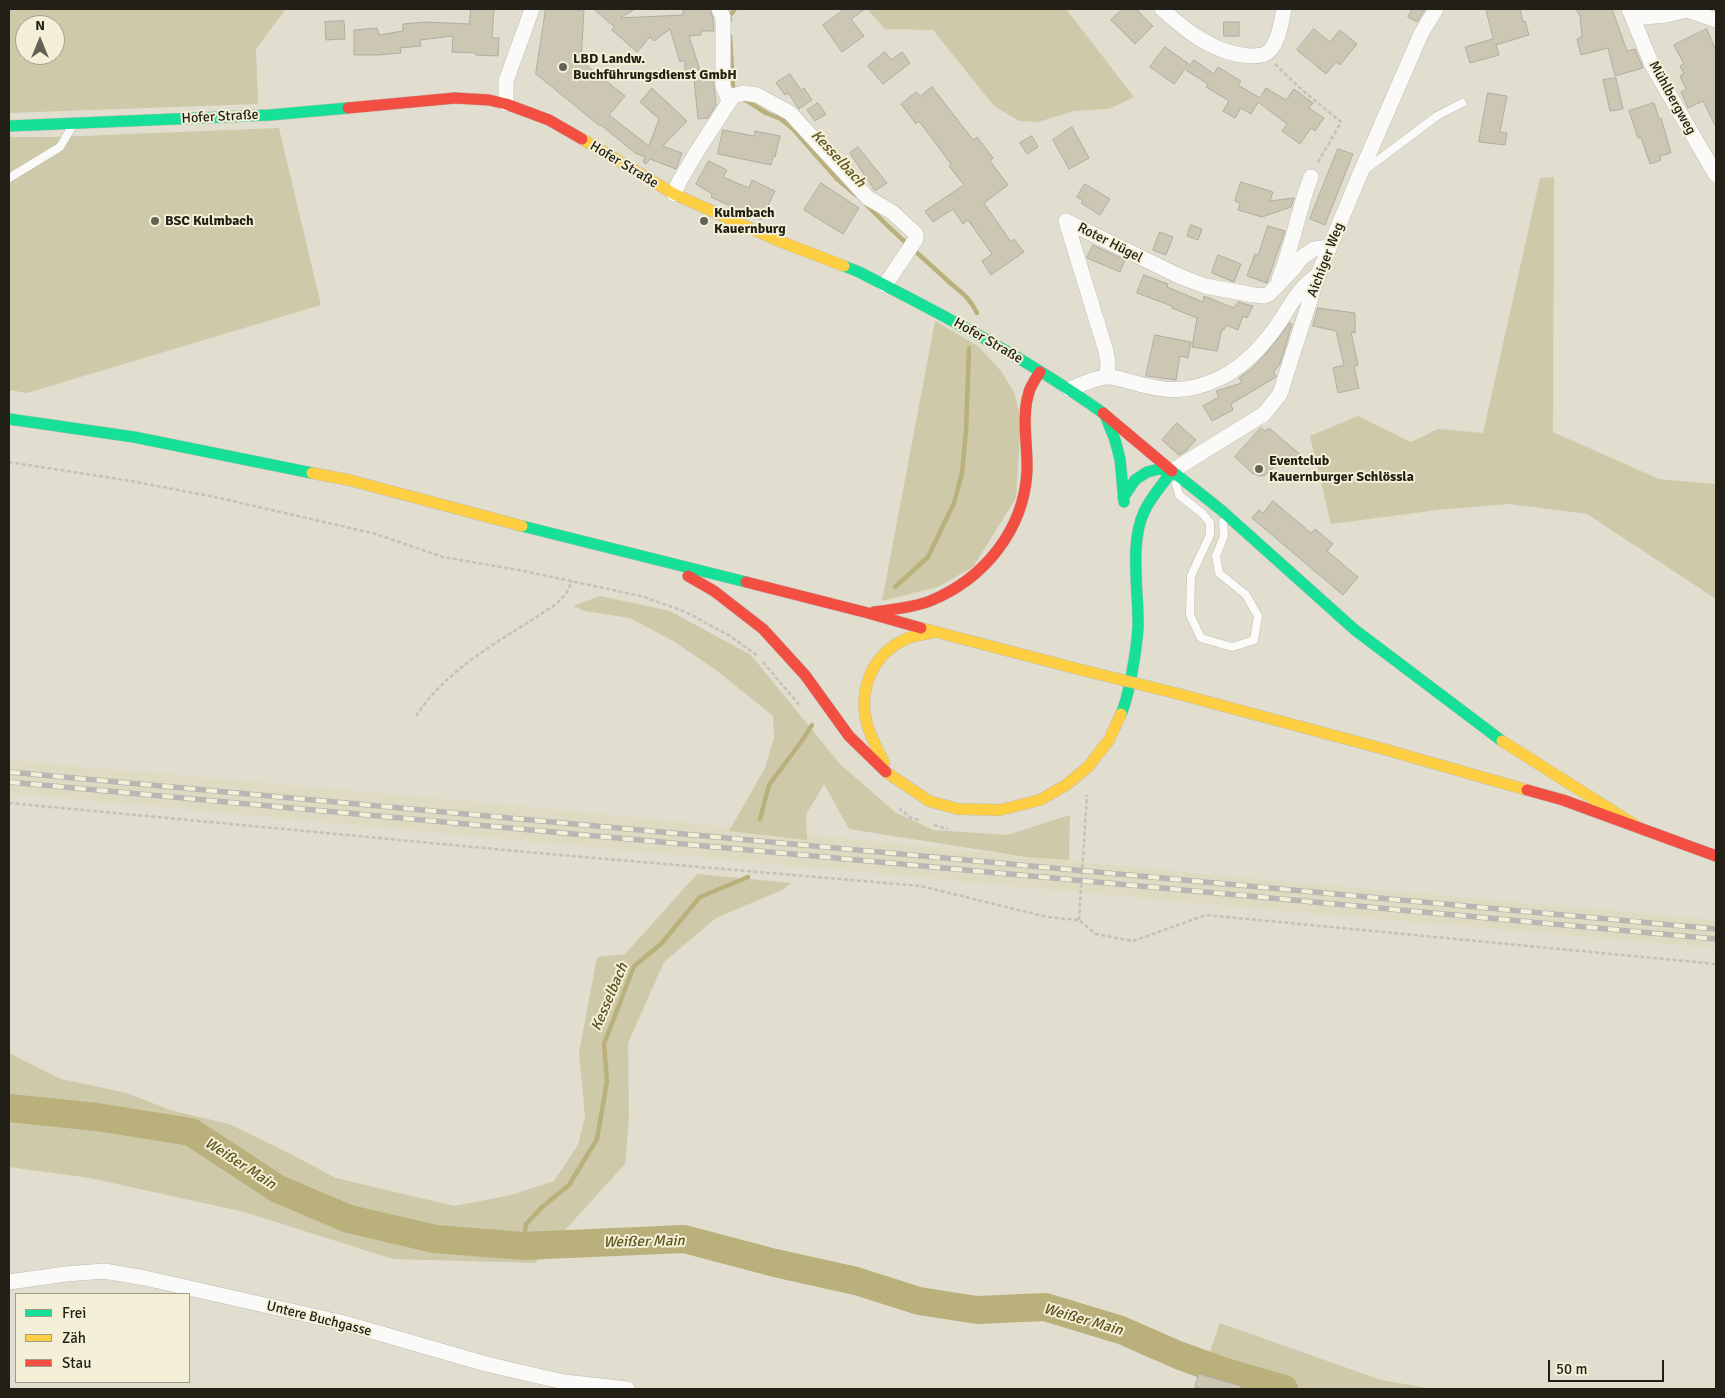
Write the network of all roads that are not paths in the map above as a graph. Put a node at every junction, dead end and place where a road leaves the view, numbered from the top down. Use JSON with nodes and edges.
{"nodes":[{"id":1,"x":532,"y":9,"type":"edge"},
{"id":2,"x":720,"y":9,"type":"edge"},
{"id":3,"x":1162,"y":9,"type":"edge"},
{"id":4,"x":1284,"y":9,"type":"edge"},
{"id":5,"x":1436,"y":9,"type":"edge"},
{"id":6,"x":1631,"y":13,"type":"edge"},
{"id":7,"x":1716,"y":20,"type":"edge"},
{"id":8,"x":735,"y":96,"type":"junction"},
{"id":9,"x":1462,"y":103,"type":"dead end"},
{"id":10,"x":506,"y":104,"type":"junction"},
{"id":11,"x":73,"y":124,"type":"junction"},
{"id":12,"x":9,"y":126,"type":"edge"},
{"id":13,"x":1360,"y":174,"type":"junction"},
{"id":14,"x":1716,"y":175,"type":"edge"},
{"id":15,"x":1311,"y":177,"type":"road end"},
{"id":16,"x":9,"y":178,"type":"edge"},
{"id":17,"x":674,"y":194,"type":"junction"},
{"id":18,"x":1330,"y":247,"type":"junction"},
{"id":19,"x":1318,"y":275,"type":"junction"},
{"id":20,"x":884,"y":285,"type":"junction"},
{"id":21,"x":1276,"y":287,"type":"junction"},
{"id":22,"x":1040,"y":372,"type":"junction"},
{"id":23,"x":1107,"y":376,"type":"junction"},
{"id":24,"x":1069,"y":389,"type":"junction"},
{"id":25,"x":1104,"y":415,"type":"junction"},
{"id":26,"x":9,"y":419,"type":"edge"},
{"id":27,"x":1172,"y":471,"type":"junction"},
{"id":28,"x":1123,"y":498,"type":"junction"},
{"id":29,"x":1221,"y":510,"type":"junction"},
{"id":30,"x":666,"y":563,"type":"junction"},
{"id":31,"x":1136,"y":577,"type":"junction"},
{"id":32,"x":868,"y":613,"type":"junction"},
{"id":33,"x":934,"y":632,"type":"junction"},
{"id":34,"x":889,"y":775,"type":"junction"},
{"id":35,"x":1635,"y":825,"type":"junction"},
{"id":36,"x":1716,"y":856,"type":"edge"},
{"id":37,"x":9,"y":1282,"type":"edge"},
{"id":38,"x":627,"y":1389,"type":"edge"}],
"edges":[{"from":1,"to":10,"type":"street"},
{"from":2,"to":8,"type":"street"},
{"from":3,"to":4,"type":"street"},
{"from":5,"to":13,"type":"street","name":"Aichiger Weg"},
{"from":6,"to":7,"type":"street","name":"Mühlbergweg"},
{"from":6,"to":14,"type":"street","name":"Mühlbergweg"},
{"from":8,"to":17,"type":"street"},
{"from":8,"to":20,"type":"street"},
{"from":9,"to":13,"type":"lane"},
{"from":10,"to":11,"type":"main road","name":"Hofer Straße"},
{"from":10,"to":17,"type":"main road","name":"Hofer Straße"},
{"from":11,"to":12,"type":"main road","name":"Hofer Straße"},
{"from":11,"to":16,"type":"lane"},
{"from":13,"to":18,"type":"street","name":"Aichiger Weg"},
{"from":15,"to":21,"type":"street"},
{"from":17,"to":20,"type":"main road","name":"Hofer Straße"},
{"from":18,"to":19,"type":"street","name":"Aichiger Weg"},
{"from":18,"to":21,"type":"street","name":"Roter Hügel"},
{"from":19,"to":23,"type":"street"},
{"from":19,"to":27,"type":"street","name":"Aichiger Weg"},
{"from":20,"to":22,"type":"main road","name":"Hofer Straße"},
{"from":21,"to":23,"type":"street","name":"Roter Hügel"},
{"from":22,"to":24,"type":"main road","name":"Hofer Straße"},
{"from":22,"to":32,"type":"main road"},
{"from":23,"to":24,"type":"street"},
{"from":24,"to":25,"type":"main road","name":"Hofer Straße"},
{"from":25,"to":27,"type":"main road","name":"Hofer Straße"},
{"from":25,"to":28,"type":"main road"},
{"from":26,"to":30,"type":"main road"},
{"from":27,"to":28,"type":"main road"},
{"from":27,"to":29,"type":"main road","name":"Hofer Straße"},
{"from":27,"to":29,"type":"lane"},
{"from":27,"to":31,"type":"main road"},
{"from":28,"to":31,"type":"main road"},
{"from":29,"to":35,"type":"main road","name":"Hofer Straße"},
{"from":30,"to":32,"type":"main road"},
{"from":30,"to":34,"type":"main road"},
{"from":31,"to":34,"type":"main road"},
{"from":32,"to":33,"type":"main road"},
{"from":33,"to":34,"type":"main road"},
{"from":33,"to":35,"type":"main road","bridge":true},
{"from":35,"to":36,"type":"main road"},
{"from":37,"to":38,"type":"street","name":"Untere Buchgasse"}]}
